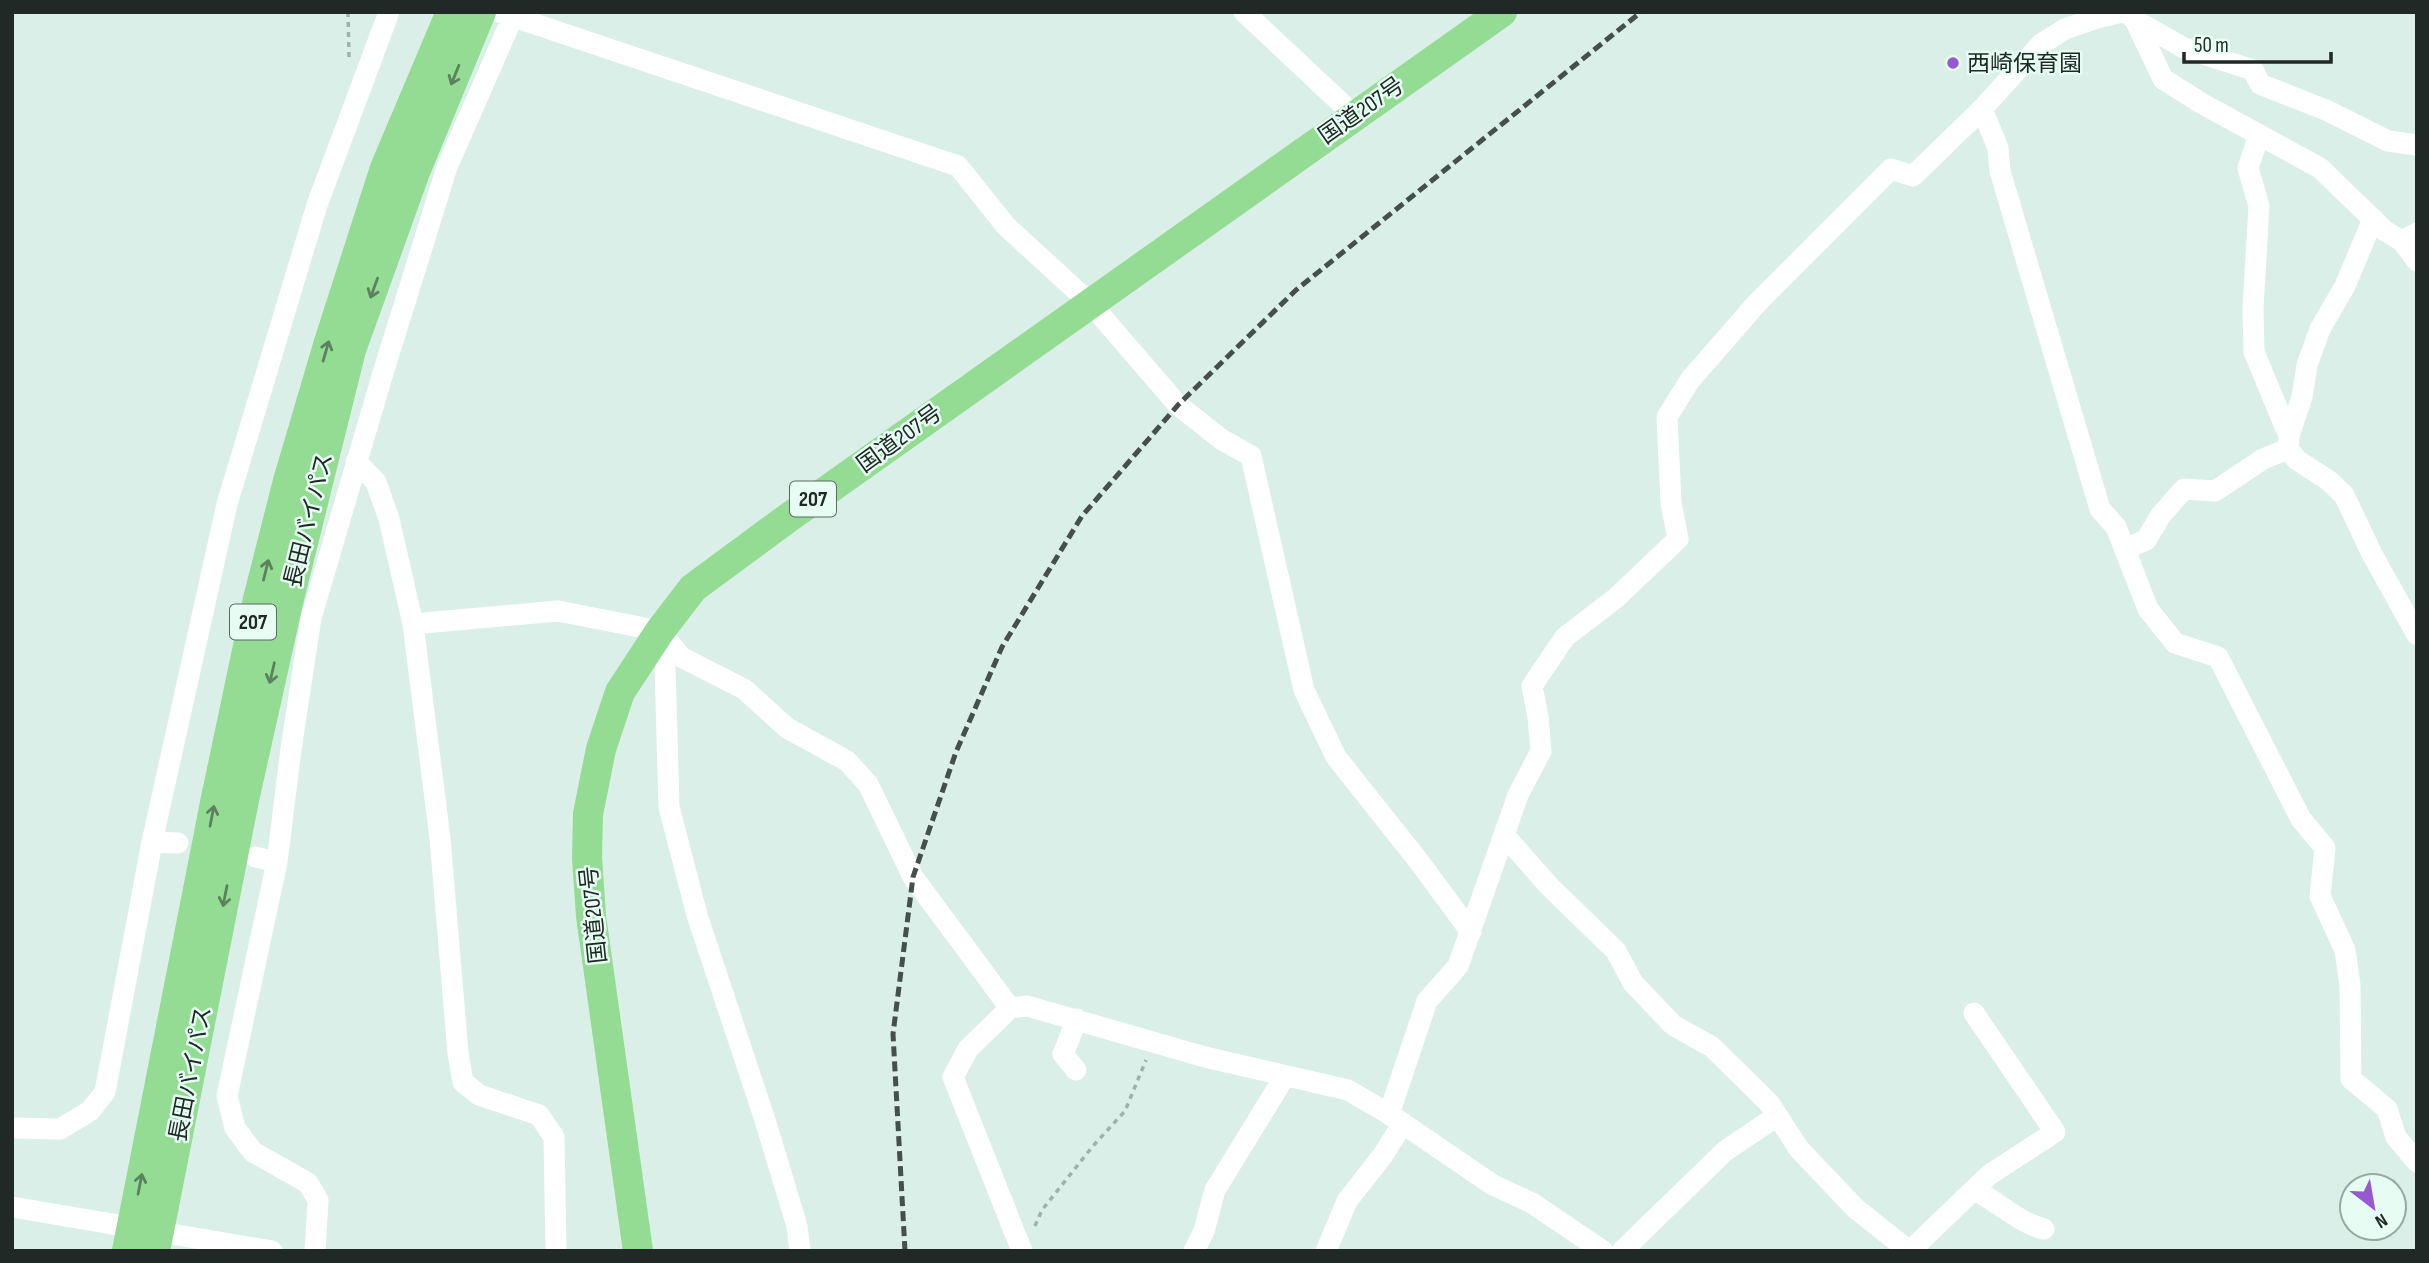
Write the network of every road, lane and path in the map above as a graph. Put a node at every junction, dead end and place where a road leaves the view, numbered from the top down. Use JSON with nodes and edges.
{"nodes":[{"id":1,"x":388,"y":12,"type":"edge"},
{"id":2,"x":450,"y":12,"type":"edge"},
{"id":3,"x":481,"y":12,"type":"edge"},
{"id":4,"x":1244,"y":12,"type":"edge"},
{"id":5,"x":1502,"y":12,"type":"edge"},
{"id":6,"x":509,"y":14,"type":"edge"},
{"id":7,"x":2128,"y":15,"type":"edge"},
{"id":8,"x":1982,"y":108,"type":"junction"},
{"id":9,"x":1354,"y":115,"type":"junction"},
{"id":10,"x":2259,"y":135,"type":"junction"},
{"id":11,"x":2417,"y":145,"type":"edge"},
{"id":12,"x":2373,"y":219,"type":"junction"},
{"id":13,"x":2409,"y":237,"type":"edge"},
{"id":14,"x":2417,"y":261,"type":"edge"},
{"id":15,"x":1091,"y":304,"type":"junction"},
{"id":16,"x":2289,"y":442,"type":"junction"},
{"id":17,"x":356,"y":461,"type":"junction"},
{"id":18,"x":2125,"y":549,"type":"junction"},
{"id":19,"x":413,"y":624,"type":"junction"},
{"id":20,"x":660,"y":631,"type":"junction"},
{"id":21,"x":2417,"y":635,"type":"edge"},
{"id":22,"x":1504,"y":836,"type":"junction"},
{"id":23,"x":152,"y":842,"type":"junction"},
{"id":24,"x":178,"y":843,"type":"dead end"},
{"id":25,"x":255,"y":858,"type":"dead end"},
{"id":26,"x":277,"y":862,"type":"junction"},
{"id":27,"x":1471,"y":932,"type":"junction"},
{"id":28,"x":1010,"y":1007,"type":"junction"},
{"id":29,"x":1974,"y":1013,"type":"dead end"},
{"id":30,"x":1077,"y":1019,"type":"junction"},
{"id":31,"x":1154,"y":1041,"type":"junction"},
{"id":32,"x":1076,"y":1070,"type":"dead end"},
{"id":33,"x":1284,"y":1076,"type":"junction"},
{"id":34,"x":1777,"y":1116,"type":"junction"},
{"id":35,"x":1396,"y":1118,"type":"junction"},
{"id":36,"x":12,"y":1129,"type":"edge"},
{"id":37,"x":2417,"y":1162,"type":"edge"},
{"id":38,"x":1974,"y":1190,"type":"junction"},
{"id":39,"x":12,"y":1207,"type":"edge"},
{"id":40,"x":2044,"y":1229,"type":"dead end"},
{"id":41,"x":1033,"y":1230,"type":"dead end"},
{"id":42,"x":143,"y":1240,"type":"edge"},
{"id":43,"x":272,"y":1251,"type":"edge"},
{"id":44,"x":315,"y":1251,"type":"edge"},
{"id":45,"x":556,"y":1251,"type":"edge"},
{"id":46,"x":638,"y":1251,"type":"edge"},
{"id":47,"x":800,"y":1251,"type":"edge"},
{"id":48,"x":1022,"y":1251,"type":"edge"},
{"id":49,"x":1194,"y":1251,"type":"edge"},
{"id":50,"x":1326,"y":1251,"type":"edge"},
{"id":51,"x":1603,"y":1251,"type":"edge"},
{"id":52,"x":1622,"y":1251,"type":"edge"},
{"id":53,"x":1910,"y":1251,"type":"edge"}],
"edges":[{"from":1,"to":23,"type":"street"},
{"from":42,"to":2,"type":"highway","name":"長田バイパス","number":"207","one_way":true},
{"from":3,"to":42,"type":"highway","name":"長田バイパス","number":"207","one_way":true},
{"from":4,"to":9,"type":"street"},
{"from":5,"to":9,"type":"highway","name":"国道207号","number":"207"},
{"from":6,"to":15,"type":"street"},
{"from":6,"to":17,"type":"street"},
{"from":7,"to":8,"type":"street"},
{"from":7,"to":10,"type":"street"},
{"from":7,"to":11,"type":"street"},
{"from":8,"to":18,"type":"street"},
{"from":8,"to":22,"type":"street"},
{"from":9,"to":15,"type":"highway","name":"国道207号","number":"207"},
{"from":10,"to":12,"type":"street"},
{"from":10,"to":16,"type":"street"},
{"from":12,"to":13,"type":"street"},
{"from":12,"to":16,"type":"street"},
{"from":13,"to":14,"type":"street"},
{"from":15,"to":20,"type":"highway","name":"国道207号","number":"207"},
{"from":15,"to":27,"type":"street"},
{"from":16,"to":18,"type":"street"},
{"from":16,"to":21,"type":"street"},
{"from":17,"to":19,"type":"street"},
{"from":17,"to":26,"type":"street"},
{"from":18,"to":37,"type":"street"},
{"from":19,"to":20,"type":"street"},
{"from":19,"to":45,"type":"street"},
{"from":20,"to":28,"type":"street"},
{"from":20,"to":46,"type":"highway","name":"国道207号","number":"207"},
{"from":20,"to":47,"type":"street"},
{"from":22,"to":27,"type":"street"},
{"from":22,"to":34,"type":"street"},
{"from":23,"to":24,"type":"street"},
{"from":23,"to":36,"type":"street"},
{"from":25,"to":26,"type":"street"},
{"from":26,"to":44,"type":"street"},
{"from":27,"to":35,"type":"street"},
{"from":28,"to":30,"type":"street"},
{"from":28,"to":48,"type":"street"},
{"from":29,"to":38,"type":"street"},
{"from":30,"to":31,"type":"street"},
{"from":30,"to":32,"type":"street"},
{"from":31,"to":33,"type":"street"},
{"from":31,"to":41,"type":"path"},
{"from":33,"to":35,"type":"street"},
{"from":33,"to":49,"type":"street"},
{"from":34,"to":52,"type":"street"},
{"from":34,"to":53,"type":"street"},
{"from":35,"to":50,"type":"street"},
{"from":35,"to":51,"type":"street"},
{"from":38,"to":40,"type":"street"},
{"from":38,"to":53,"type":"street"},
{"from":39,"to":42,"type":"street"},
{"from":42,"to":43,"type":"street"}]}
